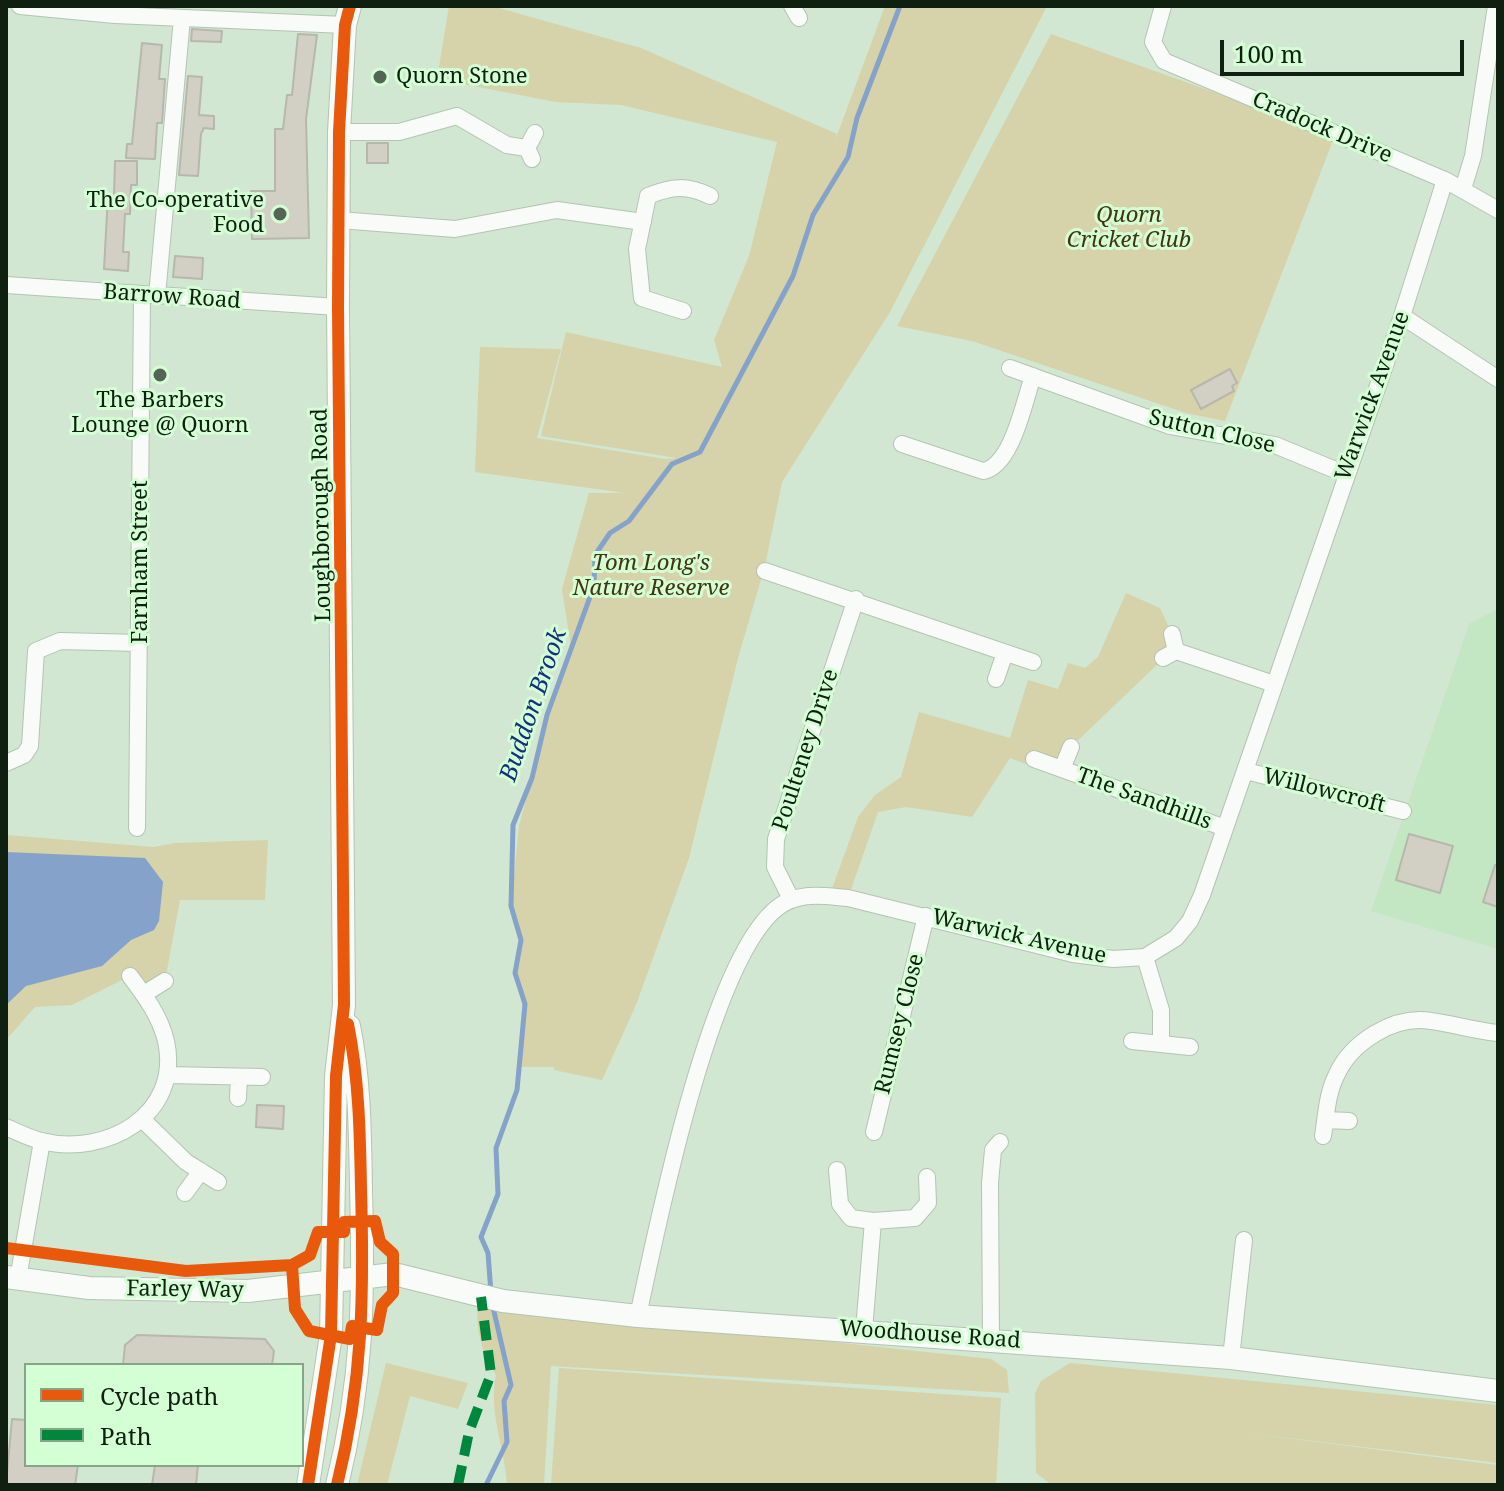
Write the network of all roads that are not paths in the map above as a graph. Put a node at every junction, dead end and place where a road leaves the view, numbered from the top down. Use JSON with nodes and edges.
{"nodes":[{"id":1,"x":20,"y":6,"type":"edge"},
{"id":2,"x":1163,"y":6,"type":"edge"},
{"id":3,"x":1496,"y":6,"type":"edge"},
{"id":4,"x":347,"y":16,"type":"edge"},
{"id":5,"x":182,"y":18,"type":"junction"},
{"id":6,"x":339,"y":132,"type":"junction"},
{"id":7,"x":531,"y":147,"type":"dead end"},
{"id":8,"x":1445,"y":180,"type":"junction"},
{"id":9,"x":1463,"y":189,"type":"junction"},
{"id":10,"x":710,"y":196,"type":"dead end"},
{"id":11,"x":1498,"y":210,"type":"edge"},
{"id":12,"x":339,"y":220,"type":"junction"},
{"id":13,"x":643,"y":222,"type":"junction"},
{"id":14,"x":6,"y":285,"type":"edge"},
{"id":15,"x":150,"y":296,"type":"junction"},
{"id":16,"x":338,"y":307,"type":"junction"},
{"id":17,"x":683,"y":311,"type":"dead end"},
{"id":18,"x":1402,"y":316,"type":"junction"},
{"id":19,"x":1010,"y":368,"type":"dead end"},
{"id":20,"x":1033,"y":376,"type":"junction"},
{"id":21,"x":1498,"y":379,"type":"edge"},
{"id":22,"x":902,"y":444,"type":"dead end"},
{"id":23,"x":1345,"y":474,"type":"junction"},
{"id":24,"x":765,"y":571,"type":"dead end"},
{"id":25,"x":856,"y":599,"type":"junction"},
{"id":26,"x":1172,"y":634,"type":"dead end"},
{"id":27,"x":140,"y":643,"type":"junction"},
{"id":28,"x":1005,"y":653,"type":"junction"},
{"id":29,"x":1033,"y":662,"type":"dead end"},
{"id":30,"x":996,"y":679,"type":"dead end"},
{"id":31,"x":1274,"y":684,"type":"junction"},
{"id":32,"x":1071,"y":747,"type":"dead end"},
{"id":33,"x":1034,"y":759,"type":"dead end"},
{"id":34,"x":6,"y":763,"type":"edge"},
{"id":35,"x":1062,"y":769,"type":"junction"},
{"id":36,"x":1246,"y":771,"type":"junction"},
{"id":37,"x":1403,"y":811,"type":"dead end"},
{"id":38,"x":137,"y":828,"type":"dead end"},
{"id":39,"x":1225,"y":828,"type":"junction"},
{"id":40,"x":791,"y":899,"type":"junction"},
{"id":41,"x":926,"y":916,"type":"junction"},
{"id":42,"x":1145,"y":957,"type":"junction"},
{"id":43,"x":130,"y":976,"type":"dead end"},
{"id":44,"x":165,"y":981,"type":"dead end"},
{"id":45,"x":144,"y":994,"type":"junction"},
{"id":46,"x":344,"y":1005,"type":"junction"},
{"id":47,"x":1498,"y":1033,"type":"edge"},
{"id":48,"x":1132,"y":1041,"type":"dead end"},
{"id":49,"x":1161,"y":1042,"type":"junction"},
{"id":50,"x":1190,"y":1047,"type":"dead end"},
{"id":51,"x":168,"y":1075,"type":"junction"},
{"id":52,"x":239,"y":1077,"type":"junction"},
{"id":53,"x":262,"y":1077,"type":"dead end"},
{"id":54,"x":238,"y":1098,"type":"dead end"},
{"id":55,"x":143,"y":1120,"type":"junction"},
{"id":56,"x":1349,"y":1121,"type":"dead end"},
{"id":57,"x":6,"y":1127,"type":"edge"},
{"id":58,"x":874,"y":1132,"type":"dead end"},
{"id":59,"x":42,"y":1141,"type":"junction"},
{"id":60,"x":1000,"y":1142,"type":"dead end"},
{"id":61,"x":837,"y":1170,"type":"dead end"},
{"id":62,"x":201,"y":1171,"type":"junction"},
{"id":63,"x":927,"y":1177,"type":"dead end"},
{"id":64,"x":218,"y":1182,"type":"dead end"},
{"id":65,"x":185,"y":1193,"type":"dead end"},
{"id":66,"x":873,"y":1221,"type":"junction"},
{"id":67,"x":1244,"y":1240,"type":"dead end"},
{"id":68,"x":12,"y":1278,"type":"edge"},
{"id":69,"x":363,"y":1278,"type":"junction"},
{"id":70,"x":334,"y":1283,"type":"junction"},
{"id":71,"x":638,"y":1316,"type":"junction"},
{"id":72,"x":864,"y":1330,"type":"junction"},
{"id":73,"x":991,"y":1340,"type":"junction"},
{"id":74,"x":1231,"y":1358,"type":"junction"},
{"id":75,"x":1498,"y":1391,"type":"edge"},
{"id":76,"x":308,"y":1485,"type":"edge"},
{"id":77,"x":337,"y":1485,"type":"edge"}],
"edges":[{"from":1,"to":5,"type":"street"},
{"from":2,"to":8,"type":"street","name":"Cradock Drive"},
{"from":3,"to":9,"type":"street"},
{"from":4,"to":5,"type":"street"},
{"from":4,"to":6,"type":"street","name":"Loughborough Road"},
{"from":5,"to":15,"type":"street","name":"Farnham Street"},
{"from":6,"to":7,"type":"street"},
{"from":6,"to":12,"type":"street","name":"Loughborough Road"},
{"from":8,"to":9,"type":"street","name":"Cradock Drive"},
{"from":8,"to":18,"type":"street","name":"Warwick Avenue"},
{"from":9,"to":11,"type":"street","name":"Cradock Drive"},
{"from":10,"to":13,"type":"street"},
{"from":12,"to":13,"type":"street"},
{"from":12,"to":16,"type":"street","name":"Loughborough Road"},
{"from":13,"to":17,"type":"street"},
{"from":14,"to":15,"type":"street","name":"Barrow Road"},
{"from":15,"to":16,"type":"street","name":"Barrow Road"},
{"from":15,"to":27,"type":"street","name":"Farnham Street"},
{"from":16,"to":46,"type":"street","name":"Loughborough Road"},
{"from":18,"to":21,"type":"street"},
{"from":18,"to":23,"type":"street","name":"Warwick Avenue"},
{"from":19,"to":20,"type":"street","name":"Sutton Close"},
{"from":20,"to":22,"type":"street"},
{"from":20,"to":23,"type":"street","name":"Sutton Close"},
{"from":23,"to":31,"type":"street","name":"Warwick Avenue"},
{"from":24,"to":25,"type":"street"},
{"from":25,"to":28,"type":"street"},
{"from":25,"to":40,"type":"street","name":"Poulteney Drive"},
{"from":26,"to":31,"type":"street"},
{"from":27,"to":34,"type":"street"},
{"from":27,"to":38,"type":"street","name":"Farnham Street"},
{"from":28,"to":29,"type":"street"},
{"from":28,"to":30,"type":"street"},
{"from":31,"to":36,"type":"street","name":"Warwick Avenue"},
{"from":32,"to":35,"type":"street","name":"The Sandhills"},
{"from":33,"to":35,"type":"street","name":"The Sandhills"},
{"from":35,"to":39,"type":"street","name":"The Sandhills"},
{"from":36,"to":37,"type":"street","name":"Willowcroft"},
{"from":36,"to":39,"type":"street","name":"Warwick Avenue"},
{"from":39,"to":42,"type":"street","name":"Warwick Avenue"},
{"from":40,"to":41,"type":"street","name":"Warwick Avenue"},
{"from":40,"to":71,"type":"street"},
{"from":41,"to":42,"type":"street","name":"Warwick Avenue"},
{"from":41,"to":58,"type":"street","name":"Rumsey Close"},
{"from":42,"to":49,"type":"street"},
{"from":43,"to":45,"type":"street"},
{"from":44,"to":45,"type":"street"},
{"from":45,"to":51,"type":"street"},
{"from":46,"to":69,"type":"street","name":"Loughborough Road"},
{"from":46,"to":70,"type":"street","name":"Loughborough Road"},
{"from":47,"to":56,"type":"street"},
{"from":48,"to":49,"type":"street"},
{"from":49,"to":50,"type":"street"},
{"from":51,"to":52,"type":"street"},
{"from":51,"to":55,"type":"street"},
{"from":52,"to":53,"type":"street"},
{"from":52,"to":54,"type":"street"},
{"from":55,"to":59,"type":"street"},
{"from":55,"to":62,"type":"street"},
{"from":57,"to":59,"type":"street"},
{"from":59,"to":68,"type":"street"},
{"from":60,"to":73,"type":"street"},
{"from":61,"to":66,"type":"street"},
{"from":62,"to":64,"type":"street"},
{"from":62,"to":65,"type":"street"},
{"from":63,"to":66,"type":"street"},
{"from":66,"to":72,"type":"street"},
{"from":67,"to":74,"type":"street"},
{"from":68,"to":70,"type":"street","name":"Farley Way"},
{"from":69,"to":70,"type":"street","name":"Farley Way"},
{"from":69,"to":71,"type":"street","name":"Woodhouse Road"},
{"from":69,"to":77,"type":"street","name":"Loughborough Road"},
{"from":70,"to":76,"type":"street","name":"Loughborough Road"},
{"from":71,"to":72,"type":"street","name":"Woodhouse Road"},
{"from":72,"to":73,"type":"street","name":"Woodhouse Road"},
{"from":73,"to":74,"type":"street","name":"Woodhouse Road"},
{"from":74,"to":75,"type":"street","name":"Woodhouse Road"}]}
